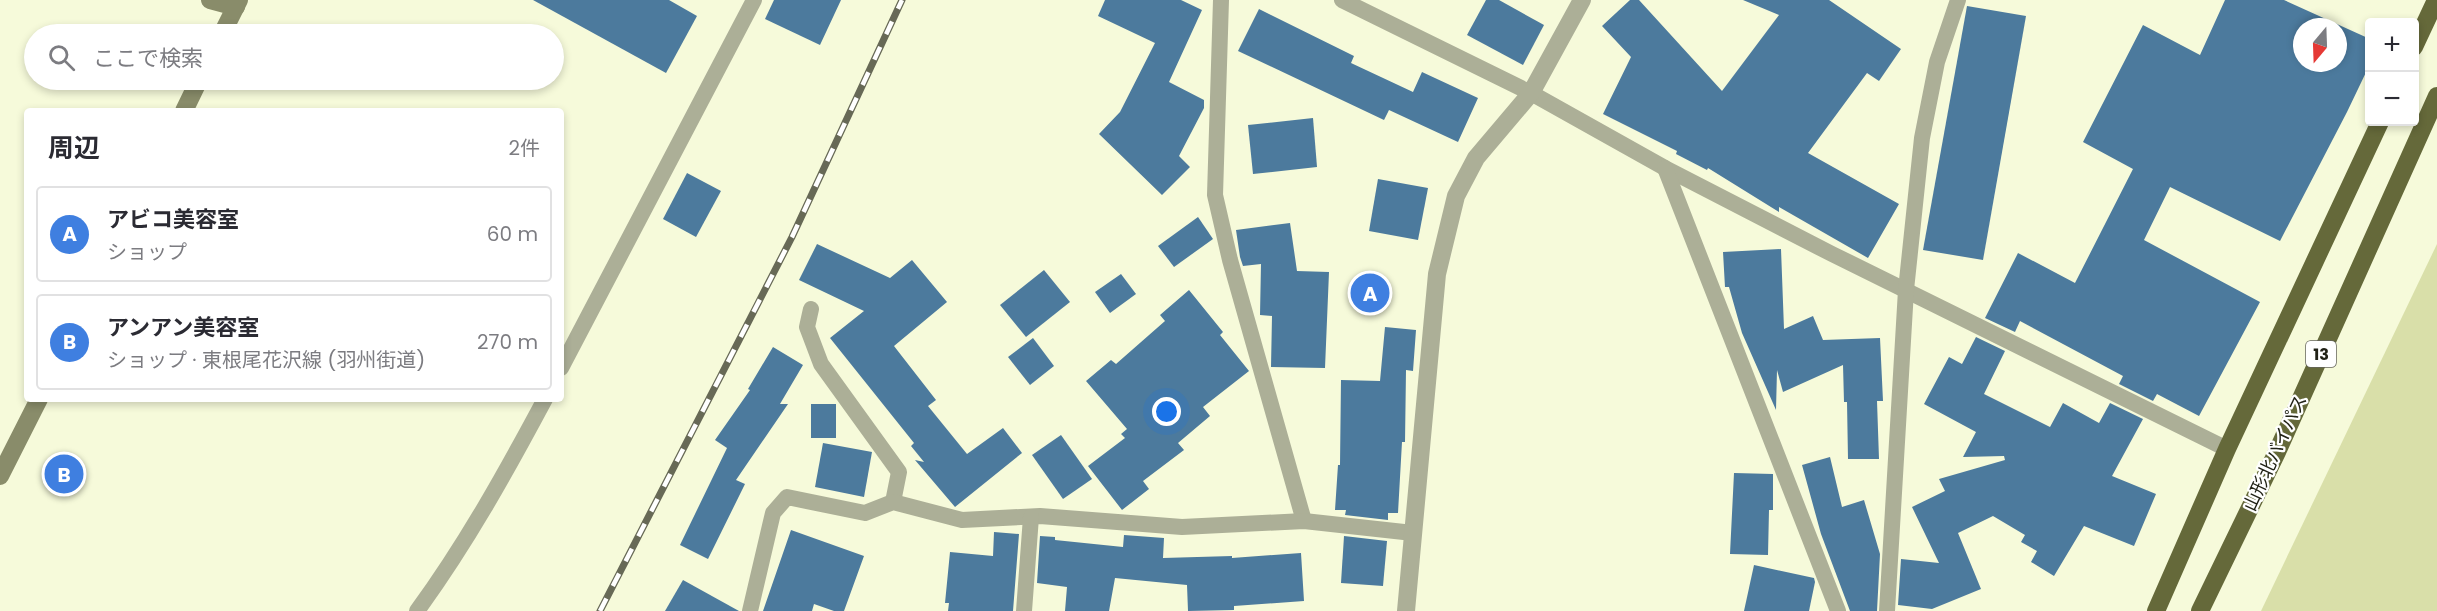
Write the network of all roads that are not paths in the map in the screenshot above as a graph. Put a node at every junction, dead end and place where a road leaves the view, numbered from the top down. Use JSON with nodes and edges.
{"nodes":[{"id":1,"x":210,"y":0,"type":"edge"},
{"id":2,"x":754,"y":0,"type":"edge"},
{"id":3,"x":1221,"y":0,"type":"edge"},
{"id":4,"x":1342,"y":0,"type":"edge"},
{"id":5,"x":1582,"y":0,"type":"edge"},
{"id":6,"x":1958,"y":0,"type":"edge"},
{"id":7,"x":2436,"y":0,"type":"edge"},
{"id":8,"x":238,"y":3,"type":"edge"},
{"id":9,"x":227,"y":24,"type":"edge"},
{"id":10,"x":2419,"y":38,"type":"edge"},
{"id":11,"x":194,"y":90,"type":"edge"},
{"id":12,"x":1531,"y":93,"type":"junction"},
{"id":13,"x":2437,"y":96,"type":"edge"},
{"id":14,"x":185,"y":108,"type":"edge"},
{"id":15,"x":2378,"y":126,"type":"edge"},
{"id":16,"x":1665,"y":168,"type":"junction"},
{"id":17,"x":1906,"y":290,"type":"junction"},
{"id":18,"x":812,"y":309,"type":"dead end"},
{"id":19,"x":564,"y":362,"type":"edge"},
{"id":20,"x":37,"y":402,"type":"edge"},
{"id":21,"x":543,"y":402,"type":"edge"},
{"id":22,"x":2227,"y":449,"type":"junction"},
{"id":23,"x":0,"y":476,"type":"edge"},
{"id":24,"x":893,"y":502,"type":"junction"},
{"id":25,"x":1030,"y":517,"type":"junction"},
{"id":26,"x":1304,"y":521,"type":"junction"},
{"id":27,"x":1413,"y":533,"type":"junction"},
{"id":28,"x":417,"y":611,"type":"edge"},
{"id":29,"x":750,"y":611,"type":"edge"},
{"id":30,"x":1024,"y":611,"type":"edge"},
{"id":31,"x":1406,"y":611,"type":"edge"},
{"id":32,"x":1838,"y":611,"type":"edge"},
{"id":33,"x":1887,"y":611,"type":"edge"},
{"id":34,"x":2156,"y":611,"type":"edge"},
{"id":35,"x":2200,"y":611,"type":"edge"}],
"edges":[{"from":1,"to":8,"type":"main road"},
{"from":2,"to":19,"type":"lane"},
{"from":3,"to":26,"type":"lane"},
{"from":4,"to":12,"type":"lane"},
{"from":5,"to":12,"type":"street"},
{"from":6,"to":17,"type":"lane"},
{"from":7,"to":10,"type":"highway"},
{"from":8,"to":9,"type":"main road"},
{"from":11,"to":14,"type":"main road"},
{"from":12,"to":16,"type":"lane"},
{"from":12,"to":27,"type":"street"},
{"from":13,"to":35,"type":"highway","name":"山形北バイパス","number":"13"},
{"from":15,"to":22,"type":"highway","number":"13"},
{"from":16,"to":17,"type":"lane"},
{"from":16,"to":32,"type":"lane"},
{"from":17,"to":22,"type":"lane"},
{"from":17,"to":33,"type":"lane"},
{"from":18,"to":24,"type":"lane"},
{"from":20,"to":23,"type":"main road"},
{"from":21,"to":28,"type":"lane"},
{"from":22,"to":34,"type":"highway","number":"13"},
{"from":24,"to":25,"type":"lane"},
{"from":24,"to":29,"type":"lane"},
{"from":25,"to":26,"type":"lane"},
{"from":25,"to":30,"type":"lane"},
{"from":26,"to":27,"type":"lane"},
{"from":27,"to":31,"type":"street"}]}
